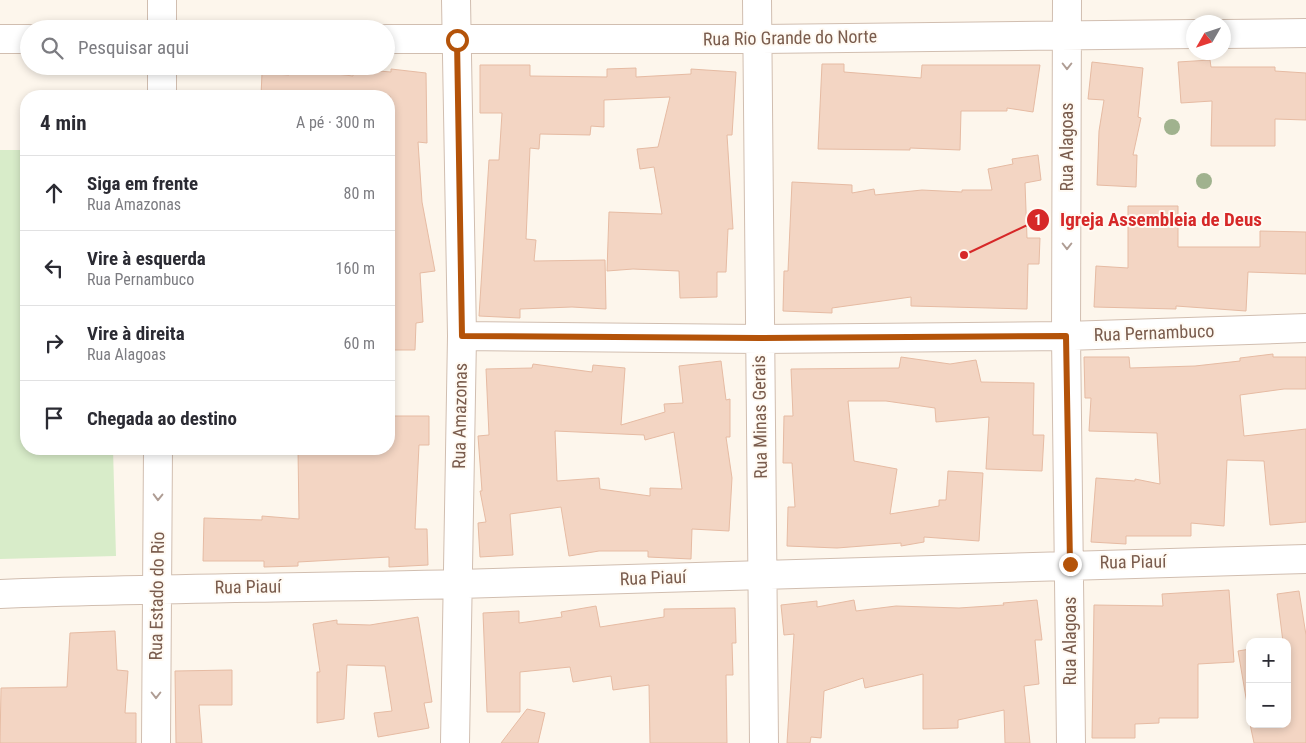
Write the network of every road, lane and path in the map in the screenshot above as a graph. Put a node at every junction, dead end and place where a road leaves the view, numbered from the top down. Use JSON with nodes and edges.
{"nodes":[{"id":1,"x":162,"y":0,"type":"edge"},
{"id":2,"x":456,"y":0,"type":"edge"},
{"id":3,"x":757,"y":0,"type":"edge"},
{"id":4,"x":1067,"y":0,"type":"edge"},
{"id":5,"x":162,"y":20,"type":"edge"},
{"id":6,"x":1306,"y":33,"type":"edge"},
{"id":7,"x":1186,"y":34,"type":"edge"},
{"id":8,"x":1231,"y":34,"type":"edge"},
{"id":9,"x":1067,"y":35,"type":"junction"},
{"id":10,"x":0,"y":39,"type":"edge"},
{"id":11,"x":20,"y":39,"type":"edge"},
{"id":12,"x":395,"y":39,"type":"edge"},
{"id":13,"x":757,"y":39,"type":"junction"},
{"id":14,"x":457,"y":40,"type":"junction"},
{"id":15,"x":162,"y":75,"type":"edge"},
{"id":16,"x":162,"y":90,"type":"edge"},
{"id":17,"x":1306,"y":328,"type":"edge"},
{"id":18,"x":462,"y":336,"type":"junction"},
{"id":19,"x":1066,"y":336,"type":"junction"},
{"id":20,"x":759,"y":338,"type":"junction"},
{"id":21,"x":158,"y":455,"type":"edge"},
{"id":22,"x":1306,"y":559,"type":"edge"},
{"id":23,"x":1070,"y":564,"type":"junction"},
{"id":24,"x":763,"y":574,"type":"junction"},
{"id":25,"x":456,"y":584,"type":"junction"},
{"id":26,"x":157,"y":588,"type":"junction"},
{"id":27,"x":0,"y":594,"type":"edge"},
{"id":28,"x":156,"y":743,"type":"edge"},
{"id":29,"x":455,"y":743,"type":"edge"},
{"id":30,"x":764,"y":743,"type":"edge"},
{"id":31,"x":1071,"y":743,"type":"edge"}],
"edges":[{"from":1,"to":5,"type":"street"},
{"from":2,"to":14,"type":"street","name":"Rua Amazonas"},
{"from":3,"to":13,"type":"street","name":"Rua Minas Gerais"},
{"from":4,"to":9,"type":"street","name":"Rua Alagoas"},
{"from":6,"to":8,"type":"street"},
{"from":7,"to":9,"type":"street","name":"Rua Rio Grande do Norte"},
{"from":9,"to":13,"type":"street","name":"Rua Rio Grande do Norte"},
{"from":9,"to":19,"type":"street","name":"Rua Alagoas","one_way":true},
{"from":10,"to":11,"type":"street"},
{"from":12,"to":14,"type":"street","name":"Rua Rio Grande do Norte"},
{"from":13,"to":14,"type":"street","name":"Rua Rio Grande do Norte"},
{"from":13,"to":20,"type":"street","name":"Rua Minas Gerais"},
{"from":14,"to":18,"type":"street","name":"Rua Amazonas"},
{"from":15,"to":16,"type":"street"},
{"from":17,"to":19,"type":"street","name":"Rua Pernambuco"},
{"from":18,"to":20,"type":"street","name":"Rua Pernambuco"},
{"from":18,"to":25,"type":"street","name":"Rua Amazonas"},
{"from":19,"to":20,"type":"street","name":"Rua Pernambuco"},
{"from":19,"to":23,"type":"street","name":"Rua Alagoas"},
{"from":20,"to":24,"type":"street","name":"Rua Minas Gerais"},
{"from":21,"to":26,"type":"street","name":"Rua Estado do Rio","one_way":true},
{"from":22,"to":23,"type":"street","name":"Rua Piauí"},
{"from":23,"to":24,"type":"street","name":"Rua Piauí"},
{"from":23,"to":31,"type":"street","name":"Rua Alagoas"},
{"from":24,"to":25,"type":"street","name":"Rua Piauí"},
{"from":24,"to":30,"type":"street","name":"Rua Minas Gerais"},
{"from":25,"to":26,"type":"street","name":"Rua Piauí"},
{"from":25,"to":29,"type":"street","name":"Rua Amazonas"},
{"from":26,"to":27,"type":"street","name":"Rua Piauí"},
{"from":26,"to":28,"type":"street","name":"Rua Estado do Rio","one_way":true}]}
